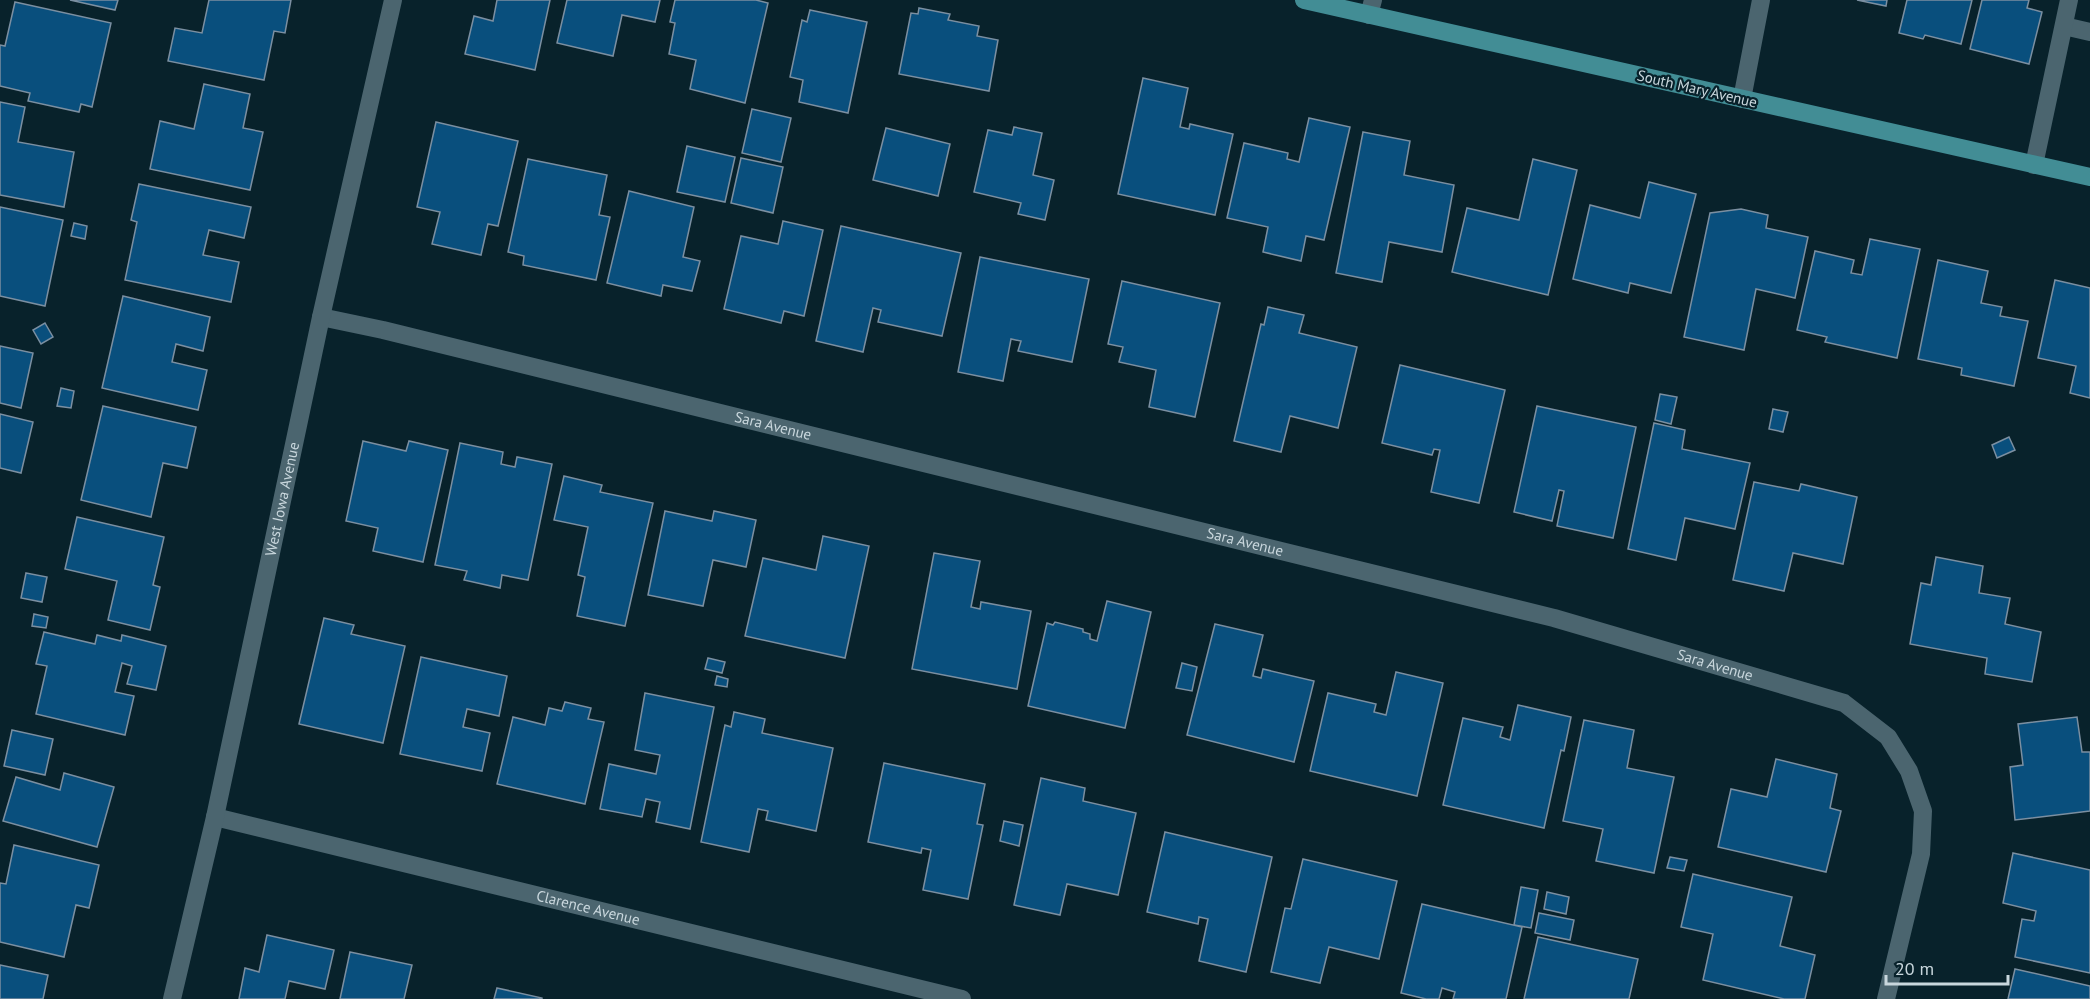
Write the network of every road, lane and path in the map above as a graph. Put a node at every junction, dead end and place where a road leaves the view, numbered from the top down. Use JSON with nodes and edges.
{"nodes":[{"id":1,"x":393,"y":0,"type":"edge"},
{"id":2,"x":1304,"y":0,"type":"edge"},
{"id":3,"x":1761,"y":0,"type":"edge"},
{"id":4,"x":2070,"y":0,"type":"edge"},
{"id":5,"x":1371,"y":8,"type":"edge"},
{"id":6,"x":2064,"y":26,"type":"junction"},
{"id":7,"x":2090,"y":32,"type":"edge"},
{"id":8,"x":1742,"y":99,"type":"junction"},
{"id":9,"x":2034,"y":165,"type":"junction"},
{"id":10,"x":2090,"y":177,"type":"edge"},
{"id":11,"x":321,"y":317,"type":"junction"},
{"id":12,"x":215,"y":817,"type":"junction"},
{"id":13,"x":172,"y":999,"type":"edge"},
{"id":14,"x":962,"y":999,"type":"edge"},
{"id":15,"x":1886,"y":999,"type":"edge"}],
"edges":[{"from":1,"to":11,"type":"street","name":"West Iowa Avenue"},
{"from":2,"to":5,"type":"main road","name":"South Mary Avenue"},
{"from":3,"to":8,"type":"street"},
{"from":4,"to":6,"type":"street"},
{"from":5,"to":8,"type":"main road","name":"South Mary Avenue"},
{"from":6,"to":7,"type":"street"},
{"from":6,"to":9,"type":"street"},
{"from":8,"to":9,"type":"main road","name":"South Mary Avenue"},
{"from":9,"to":10,"type":"main road","name":"South Mary Avenue"},
{"from":11,"to":12,"type":"street","name":"West Iowa Avenue"},
{"from":11,"to":15,"type":"street","name":"Sara Avenue"},
{"from":12,"to":13,"type":"street","name":"West Iowa Avenue"},
{"from":12,"to":14,"type":"street","name":"Clarence Avenue"}]}
